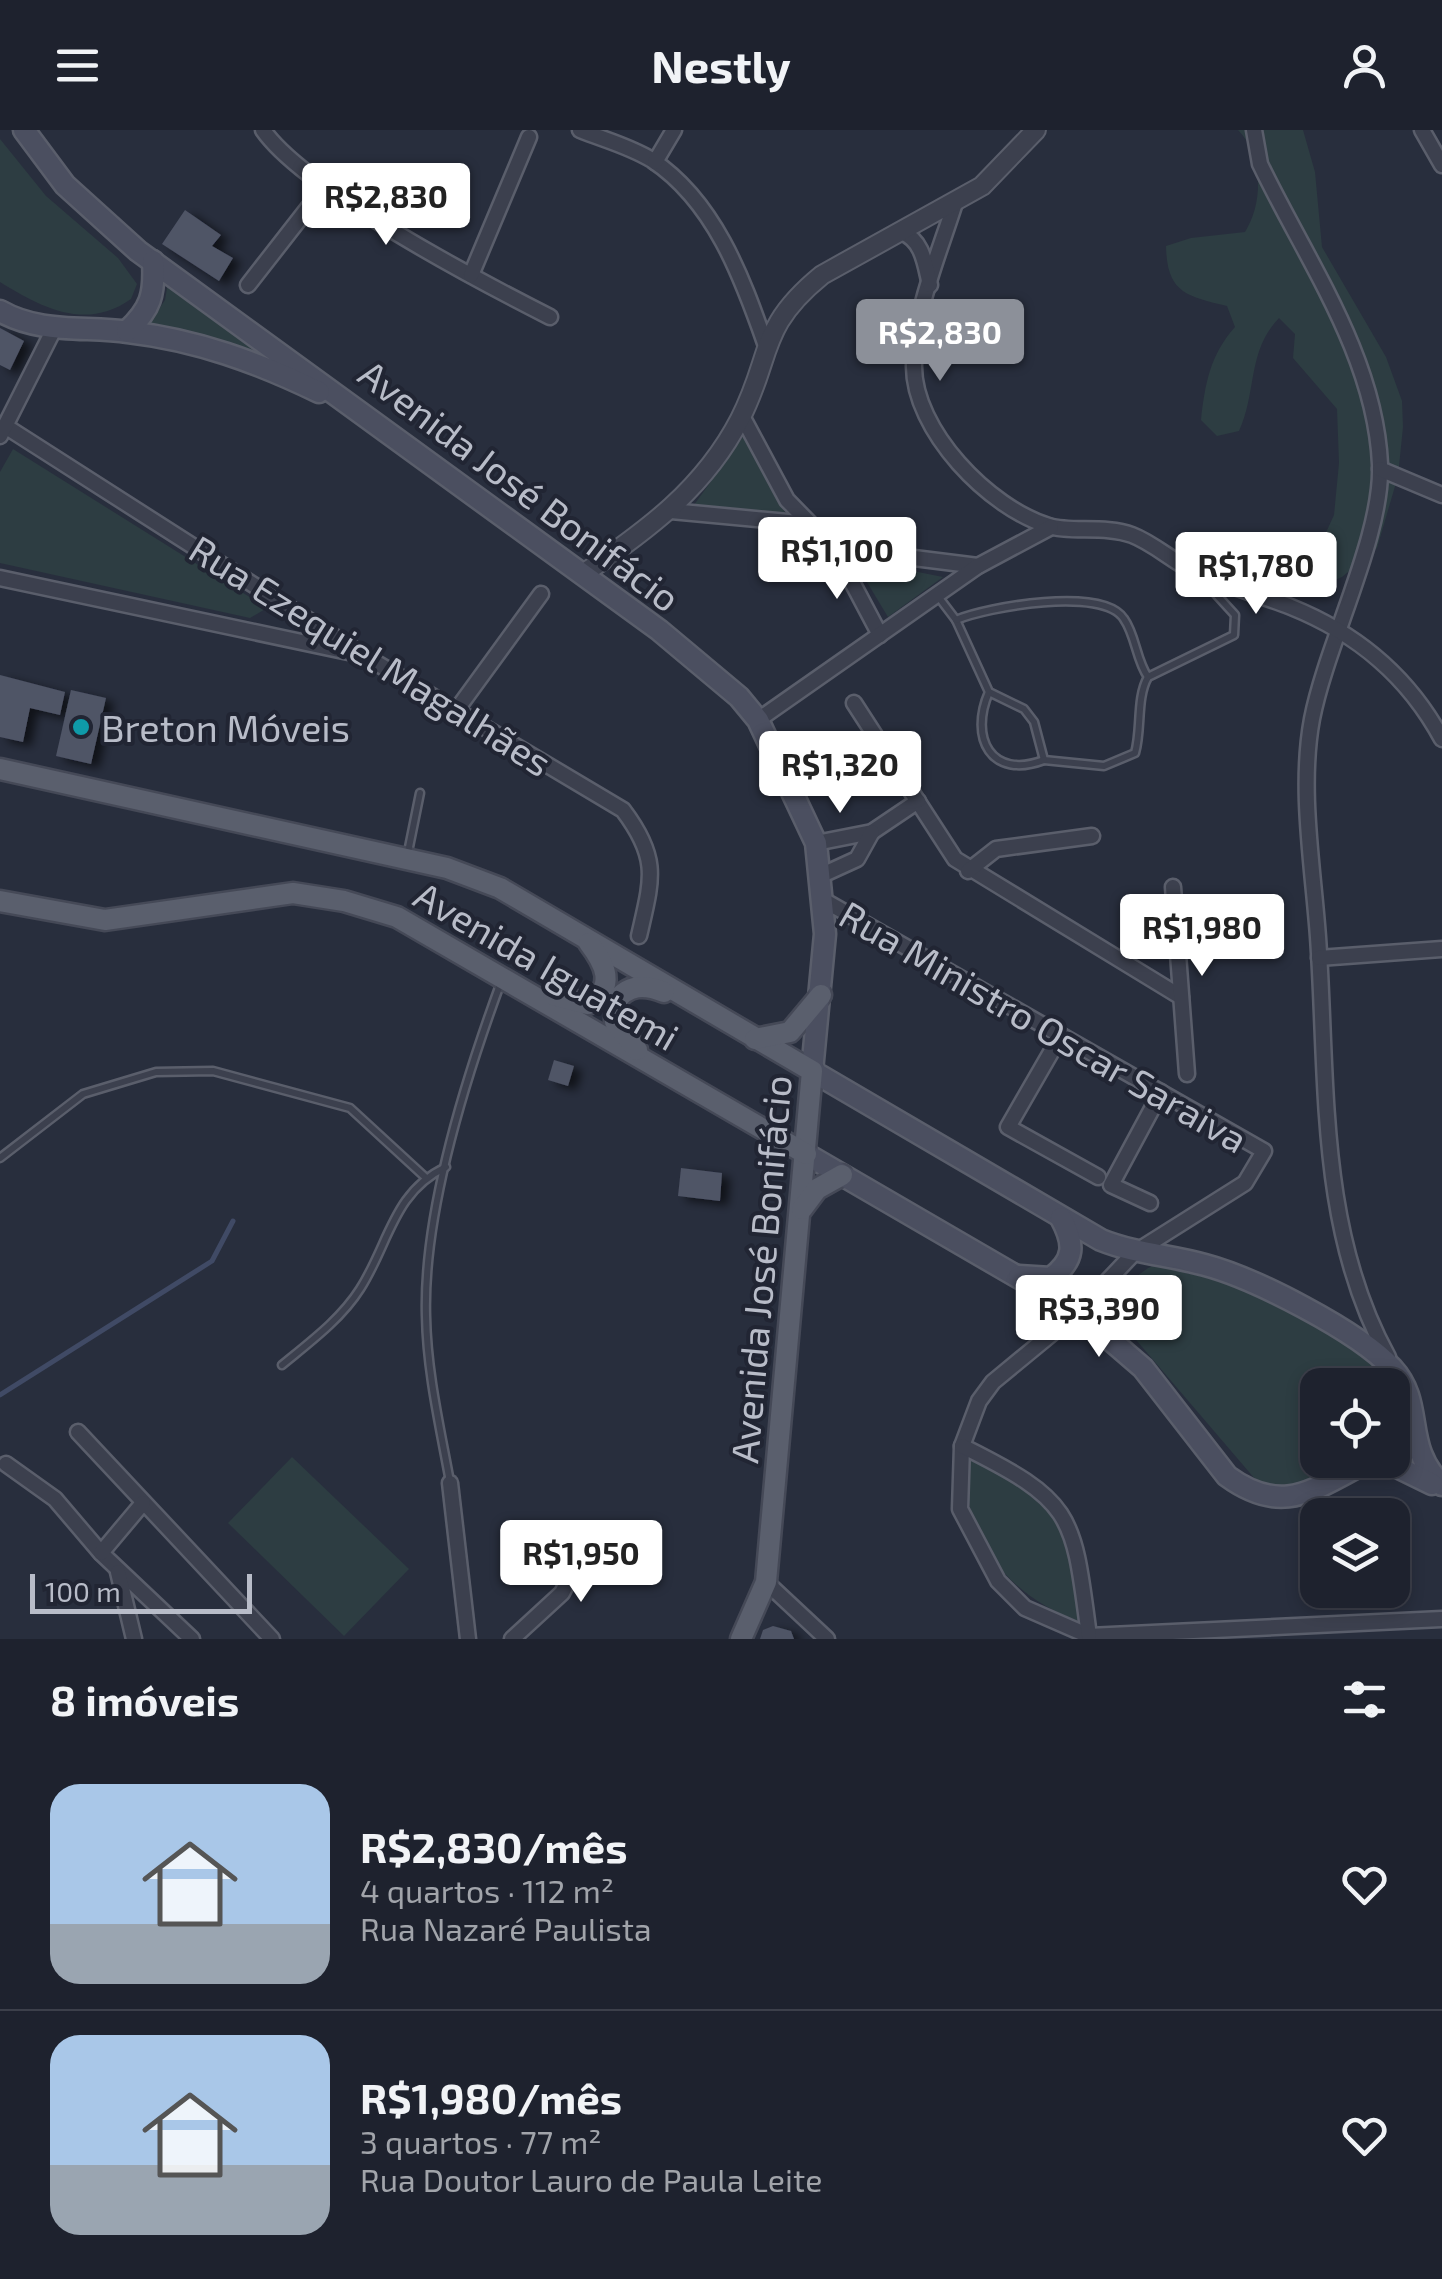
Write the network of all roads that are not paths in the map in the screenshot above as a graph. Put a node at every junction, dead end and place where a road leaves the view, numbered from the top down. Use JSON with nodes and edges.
{"nodes":[{"id":1,"x":21,"y":130,"type":"edge"},
{"id":2,"x":263,"y":130,"type":"edge"},
{"id":3,"x":580,"y":130,"type":"edge"},
{"id":4,"x":674,"y":130,"type":"edge"},
{"id":5,"x":1036,"y":130,"type":"edge"},
{"id":6,"x":1254,"y":130,"type":"edge"},
{"id":7,"x":1422,"y":130,"type":"edge"},
{"id":8,"x":529,"y":137,"type":"dead end"},
{"id":9,"x":655,"y":162,"type":"junction"},
{"id":10,"x":1442,"y":164,"type":"edge"},
{"id":11,"x":326,"y":185,"type":"junction"},
{"id":12,"x":954,"y":202,"type":"junction"},
{"id":13,"x":901,"y":232,"type":"junction"},
{"id":14,"x":152,"y":261,"type":"junction"},
{"id":15,"x":470,"y":275,"type":"junction"},
{"id":16,"x":248,"y":285,"type":"dead end"},
{"id":17,"x":930,"y":286,"type":"junction"},
{"id":18,"x":0,"y":310,"type":"edge"},
{"id":19,"x":550,"y":317,"type":"dead end"},
{"id":20,"x":54,"y":329,"type":"junction"},
{"id":21,"x":127,"y":331,"type":"junction"},
{"id":22,"x":765,"y":344,"type":"junction"},
{"id":23,"x":368,"y":415,"type":"junction"},
{"id":24,"x":742,"y":416,"type":"junction"},
{"id":25,"x":2,"y":431,"type":"edge"},
{"id":26,"x":1380,"y":469,"type":"junction"},
{"id":27,"x":1442,"y":495,"type":"edge"},
{"id":28,"x":671,"y":511,"type":"junction"},
{"id":29,"x":1026,"y":514,"type":"junction"},
{"id":30,"x":809,"y":524,"type":"junction"},
{"id":31,"x":1051,"y":527,"type":"junction"},
{"id":32,"x":1022,"y":542,"type":"junction"},
{"id":33,"x":834,"y":548,"type":"junction"},
{"id":34,"x":978,"y":566,"type":"junction"},
{"id":35,"x":1191,"y":570,"type":"junction"},
{"id":36,"x":582,"y":574,"type":"junction"},
{"id":37,"x":0,"y":578,"type":"edge"},
{"id":38,"x":542,"y":594,"type":"dead end"},
{"id":39,"x":937,"y":595,"type":"junction"},
{"id":40,"x":956,"y":620,"type":"junction"},
{"id":41,"x":1336,"y":629,"type":"junction"},
{"id":42,"x":880,"y":635,"type":"junction"},
{"id":43,"x":364,"y":655,"type":"junction"},
{"id":44,"x":1148,"y":677,"type":"junction"},
{"id":45,"x":989,"y":692,"type":"junction"},
{"id":46,"x":854,"y":703,"type":"dead end"},
{"id":47,"x":458,"y":708,"type":"junction"},
{"id":48,"x":758,"y":720,"type":"junction"},
{"id":49,"x":1442,"y":739,"type":"edge"},
{"id":50,"x":1044,"y":760,"type":"junction"},
{"id":51,"x":0,"y":770,"type":"edge"},
{"id":52,"x":420,"y":793,"type":"dead end"},
{"id":53,"x":918,"y":802,"type":"junction"},
{"id":54,"x":872,"y":832,"type":"junction"},
{"id":55,"x":1092,"y":836,"type":"dead end"},
{"id":56,"x":816,"y":843,"type":"junction"},
{"id":57,"x":407,"y":858,"type":"junction"},
{"id":58,"x":968,"y":871,"type":"junction"},
{"id":59,"x":822,"y":874,"type":"junction"},
{"id":60,"x":1173,"y":888,"type":"dead end"},
{"id":61,"x":825,"y":901,"type":"junction"},
{"id":62,"x":0,"y":902,"type":"edge"},
{"id":63,"x":583,"y":934,"type":"junction"},
{"id":64,"x":639,"y":936,"type":"dead end"},
{"id":65,"x":1442,"y":949,"type":"edge"},
{"id":66,"x":1320,"y":958,"type":"junction"},
{"id":67,"x":506,"y":978,"type":"junction"},
{"id":68,"x":821,"y":995,"type":"junction"},
{"id":69,"x":1181,"y":997,"type":"junction"},
{"id":70,"x":702,"y":1009,"type":"junction"},
{"id":71,"x":1061,"y":1035,"type":"junction"},
{"id":72,"x":755,"y":1039,"type":"junction"},
{"id":73,"x":648,"y":1062,"type":"junction"},
{"id":74,"x":812,"y":1071,"type":"junction"},
{"id":75,"x":1187,"y":1074,"type":"dead end"},
{"id":76,"x":1160,"y":1092,"type":"junction"},
{"id":77,"x":806,"y":1154,"type":"junction"},
{"id":78,"x":0,"y":1158,"type":"edge"},
{"id":79,"x":447,"y":1166,"type":"junction"},
{"id":80,"x":842,"y":1175,"type":"junction"},
{"id":81,"x":425,"y":1177,"type":"junction"},
{"id":82,"x":1098,"y":1177,"type":"dead end"},
{"id":83,"x":1150,"y":1203,"type":"dead end"},
{"id":84,"x":801,"y":1211,"type":"junction"},
{"id":85,"x":1061,"y":1218,"type":"junction"},
{"id":86,"x":1134,"y":1254,"type":"junction"},
{"id":87,"x":1008,"y":1272,"type":"junction"},
{"id":88,"x":1078,"y":1312,"type":"junction"},
{"id":89,"x":282,"y":1365,"type":"dead end"},
{"id":90,"x":1391,"y":1368,"type":"edge"},
{"id":91,"x":1393,"y":1368,"type":"edge"},
{"id":92,"x":1410,"y":1403,"type":"edge"},
{"id":93,"x":1416,"y":1431,"type":"junction"},
{"id":94,"x":78,"y":1432,"type":"dead end"},
{"id":95,"x":1410,"y":1436,"type":"edge"},
{"id":96,"x":962,"y":1446,"type":"junction"},
{"id":97,"x":6,"y":1464,"type":"dead end"},
{"id":98,"x":1410,"y":1471,"type":"edge"},
{"id":99,"x":1336,"y":1478,"type":"edge"},
{"id":100,"x":450,"y":1484,"type":"joint"},
{"id":101,"x":1442,"y":1487,"type":"edge"},
{"id":102,"x":143,"y":1503,"type":"junction"},
{"id":103,"x":594,"y":1530,"type":"dead end"},
{"id":104,"x":101,"y":1552,"type":"junction"},
{"id":105,"x":117,"y":1568,"type":"junction"},
{"id":106,"x":766,"y":1582,"type":"junction"},
{"id":107,"x":1442,"y":1620,"type":"edge"},
{"id":108,"x":1090,"y":1636,"type":"junction"},
{"id":109,"x":134,"y":1639,"type":"edge"},
{"id":110,"x":192,"y":1639,"type":"edge"},
{"id":111,"x":272,"y":1639,"type":"edge"},
{"id":112,"x":468,"y":1639,"type":"edge"},
{"id":113,"x":512,"y":1639,"type":"edge"},
{"id":114,"x":741,"y":1639,"type":"edge"},
{"id":115,"x":827,"y":1639,"type":"edge"}],
"edges":[{"from":1,"to":14,"type":"main road","name":"Avenida José Bonifácio"},
{"from":2,"to":11,"type":"street"},
{"from":3,"to":9,"type":"street"},
{"from":4,"to":9,"type":"street"},
{"from":5,"to":12,"type":"street"},
{"from":6,"to":26,"type":"street"},
{"from":7,"to":10,"type":"street"},
{"from":8,"to":15,"type":"street"},
{"from":9,"to":22,"type":"street"},
{"from":11,"to":15,"type":"street"},
{"from":11,"to":16,"type":"street"},
{"from":12,"to":13,"type":"street"},
{"from":12,"to":17,"type":"street"},
{"from":13,"to":17,"type":"street"},
{"from":13,"to":22,"type":"street"},
{"from":14,"to":21,"type":"main road"},
{"from":14,"to":23,"type":"main road","name":"Avenida José Bonifácio"},
{"from":15,"to":19,"type":"street"},
{"from":17,"to":29,"type":"street"},
{"from":18,"to":20,"type":"main road"},
{"from":20,"to":21,"type":"main road"},
{"from":20,"to":25,"type":"street"},
{"from":21,"to":23,"type":"main road"},
{"from":22,"to":24,"type":"street"},
{"from":23,"to":36,"type":"main road","name":"Avenida José Bonifácio"},
{"from":24,"to":28,"type":"street"},
{"from":24,"to":30,"type":"street"},
{"from":25,"to":43,"type":"street","name":"Rua Ezequiel Magalhães"},
{"from":26,"to":27,"type":"street"},
{"from":26,"to":41,"type":"street"},
{"from":28,"to":30,"type":"street"},
{"from":28,"to":36,"type":"street"},
{"from":29,"to":31,"type":"street"},
{"from":29,"to":32,"type":"street"},
{"from":30,"to":33,"type":"street"},
{"from":31,"to":32,"type":"street"},
{"from":31,"to":35,"type":"street"},
{"from":32,"to":34,"type":"street"},
{"from":33,"to":34,"type":"street"},
{"from":33,"to":42,"type":"street"},
{"from":34,"to":39,"type":"street"},
{"from":35,"to":41,"type":"street"},
{"from":35,"to":44,"type":"lane"},
{"from":36,"to":48,"type":"main road","name":"Avenida José Bonifácio"},
{"from":37,"to":43,"type":"street"},
{"from":38,"to":47,"type":"street"},
{"from":39,"to":40,"type":"lane"},
{"from":39,"to":42,"type":"street"},
{"from":40,"to":44,"type":"lane"},
{"from":40,"to":45,"type":"lane"},
{"from":41,"to":49,"type":"street"},
{"from":41,"to":66,"type":"street"},
{"from":42,"to":48,"type":"street"},
{"from":43,"to":47,"type":"street","name":"Rua Ezequiel Magalhães"},
{"from":44,"to":50,"type":"lane"},
{"from":45,"to":50,"type":"lane"},
{"from":45,"to":50,"type":"lane"},
{"from":46,"to":53,"type":"street"},
{"from":47,"to":64,"type":"street","name":"Rua Ezequiel Magalhães"},
{"from":48,"to":56,"type":"main road","name":"Avenida José Bonifácio"},
{"from":51,"to":57,"type":"main road","name":"Avenida Iguatemi"},
{"from":52,"to":57,"type":"lane"},
{"from":53,"to":54,"type":"street"},
{"from":53,"to":58,"type":"street"},
{"from":54,"to":56,"type":"street"},
{"from":54,"to":59,"type":"street"},
{"from":55,"to":58,"type":"street"},
{"from":56,"to":59,"type":"main road","name":"Avenida José Bonifácio"},
{"from":57,"to":63,"type":"main road","name":"Avenida Iguatemi"},
{"from":58,"to":69,"type":"street"},
{"from":59,"to":61,"type":"main road","name":"Avenida José Bonifácio"},
{"from":60,"to":69,"type":"street"},
{"from":61,"to":68,"type":"main road","name":"Avenida José Bonifácio"},
{"from":61,"to":71,"type":"street","name":"Rua Ministro Oscar Saraiva"},
{"from":62,"to":67,"type":"main road","name":"Avenida Iguatemi"},
{"from":63,"to":67,"type":"main road"},
{"from":63,"to":70,"type":"main road","name":"Avenida Iguatemi"},
{"from":65,"to":66,"type":"street"},
{"from":66,"to":91,"type":"street"},
{"from":67,"to":73,"type":"main road","name":"Avenida Iguatemi"},
{"from":67,"to":79,"type":"lane"},
{"from":68,"to":72,"type":"main road"},
{"from":68,"to":74,"type":"main road","name":"Avenida José Bonifácio"},
{"from":69,"to":75,"type":"street"},
{"from":70,"to":72,"type":"main road","name":"Avenida Iguatemi"},
{"from":70,"to":73,"type":"main road"},
{"from":71,"to":76,"type":"street","name":"Rua Ministro Oscar Saraiva"},
{"from":71,"to":82,"type":"street"},
{"from":72,"to":74,"type":"main road","name":"Avenida Iguatemi"},
{"from":73,"to":77,"type":"main road","name":"Avenida Iguatemi"},
{"from":74,"to":77,"type":"main road","name":"Avenida José Bonifácio"},
{"from":74,"to":85,"type":"main road"},
{"from":76,"to":83,"type":"street"},
{"from":76,"to":86,"type":"street","name":"Rua Ministro Oscar Saraiva"},
{"from":77,"to":80,"type":"main road"},
{"from":77,"to":84,"type":"main road","name":"Avenida José Bonifácio"},
{"from":78,"to":81,"type":"lane"},
{"from":79,"to":81,"type":"lane"},
{"from":79,"to":100,"type":"lane"},
{"from":80,"to":84,"type":"main road"},
{"from":80,"to":87,"type":"main road"},
{"from":81,"to":89,"type":"lane"},
{"from":84,"to":106,"type":"main road","name":"Avenida José Bonifácio"},
{"from":85,"to":86,"type":"main road"},
{"from":85,"to":87,"type":"main road"},
{"from":86,"to":88,"type":"street"},
{"from":86,"to":90,"type":"main road"},
{"from":87,"to":88,"type":"main road"},
{"from":88,"to":96,"type":"street"},
{"from":88,"to":99,"type":"main road"},
{"from":92,"to":93,"type":"main road"},
{"from":93,"to":95,"type":"main road"},
{"from":93,"to":101,"type":"main road"},
{"from":94,"to":102,"type":"street"},
{"from":96,"to":108,"type":"street"},
{"from":96,"to":108,"type":"street"},
{"from":97,"to":104,"type":"street"},
{"from":98,"to":101,"type":"main road"},
{"from":100,"to":112,"type":"street"},
{"from":102,"to":104,"type":"street"},
{"from":102,"to":111,"type":"street"},
{"from":103,"to":113,"type":"street"},
{"from":104,"to":105,"type":"street"},
{"from":105,"to":109,"type":"street"},
{"from":105,"to":110,"type":"street"},
{"from":106,"to":114,"type":"main road","name":"Avenida José Bonifácio"},
{"from":106,"to":115,"type":"street"},
{"from":107,"to":108,"type":"street"}]}
